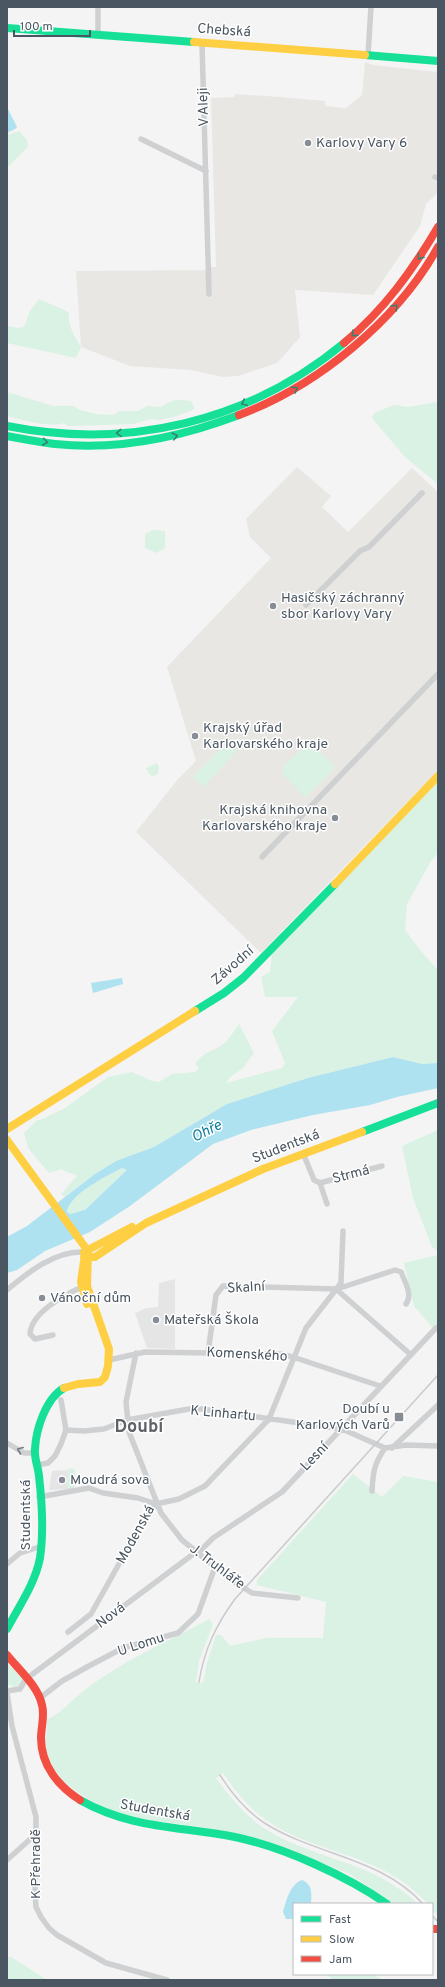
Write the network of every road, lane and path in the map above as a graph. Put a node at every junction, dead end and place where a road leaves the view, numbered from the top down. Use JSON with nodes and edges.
{"nodes":[{"id":1,"x":98,"y":7,"type":"edge"},
{"id":2,"x":371,"y":7,"type":"edge"},
{"id":3,"x":7,"y":28,"type":"edge"},
{"id":4,"x":98,"y":35,"type":"junction"},
{"id":5,"x":202,"y":43,"type":"junction"},
{"id":6,"x":368,"y":56,"type":"junction"},
{"id":7,"x":438,"y":61,"type":"edge"},
{"id":8,"x":141,"y":139,"type":"dead end"},
{"id":9,"x":206,"y":171,"type":"junction"},
{"id":10,"x":438,"y":227,"type":"edge"},
{"id":11,"x":438,"y":247,"type":"edge"},
{"id":12,"x":209,"y":294,"type":"dead end"},
{"id":13,"x":7,"y":426,"type":"edge"},
{"id":14,"x":7,"y":436,"type":"edge"},
{"id":15,"x":422,"y":492,"type":"dead end"},
{"id":16,"x":306,"y":605,"type":"dead end"},
{"id":17,"x":438,"y":674,"type":"edge"},
{"id":18,"x":438,"y":776,"type":"edge"},
{"id":19,"x":262,"y":857,"type":"dead end"},
{"id":20,"x":438,"y":1103,"type":"edge"},
{"id":21,"x":7,"y":1130,"type":"edge"},
{"id":22,"x":7,"y":1140,"type":"edge"},
{"id":23,"x":303,"y":1153,"type":"junction"},
{"id":24,"x":382,"y":1166,"type":"dead end"},
{"id":25,"x":320,"y":1183,"type":"junction"},
{"id":26,"x":327,"y":1204,"type":"dead end"},
{"id":27,"x":343,"y":1231,"type":"dead end"},
{"id":28,"x":86,"y":1252,"type":"junction"},
{"id":29,"x":84,"y":1287,"type":"junction"},
{"id":30,"x":336,"y":1289,"type":"junction"},
{"id":31,"x":7,"y":1290,"type":"edge"},
{"id":32,"x":406,"y":1304,"type":"dead end"},
{"id":33,"x":436,"y":1328,"type":"dead end"},
{"id":34,"x":54,"y":1335,"type":"dead end"},
{"id":35,"x":136,"y":1353,"type":"junction"},
{"id":36,"x":208,"y":1353,"type":"junction"},
{"id":37,"x":410,"y":1354,"type":"junction"},
{"id":38,"x":293,"y":1357,"type":"junction"},
{"id":39,"x":109,"y":1358,"type":"junction"},
{"id":40,"x":380,"y":1386,"type":"junction"},
{"id":41,"x":61,"y":1400,"type":"dead end"},
{"id":42,"x":438,"y":1405,"type":"edge"},
{"id":43,"x":269,"y":1418,"type":"junction"},
{"id":44,"x":128,"y":1420,"type":"junction"},
{"id":45,"x":342,"y":1429,"type":"junction"},
{"id":46,"x":66,"y":1430,"type":"junction"},
{"id":47,"x":7,"y":1443,"type":"edge"},
{"id":48,"x":438,"y":1446,"type":"edge"},
{"id":49,"x":385,"y":1448,"type":"junction"},
{"id":50,"x":392,"y":1448,"type":"junction"},
{"id":51,"x":35,"y":1453,"type":"junction"},
{"id":52,"x":37,"y":1465,"type":"junction"},
{"id":53,"x":372,"y":1491,"type":"dead end"},
{"id":54,"x":39,"y":1497,"type":"junction"},
{"id":55,"x":156,"y":1504,"type":"junction"},
{"id":56,"x":39,"y":1547,"type":"junction"},
{"id":57,"x":197,"y":1553,"type":"junction"},
{"id":58,"x":7,"y":1564,"type":"edge"},
{"id":59,"x":215,"y":1567,"type":"junction"},
{"id":60,"x":298,"y":1598,"type":"dead end"},
{"id":61,"x":7,"y":1628,"type":"edge"},
{"id":62,"x":68,"y":1632,"type":"dead end"},
{"id":63,"x":7,"y":1655,"type":"edge"},
{"id":64,"x":26,"y":1679,"type":"junction"},
{"id":65,"x":7,"y":1692,"type":"edge"},
{"id":66,"x":40,"y":1698,"type":"junction"},
{"id":67,"x":36,"y":1833,"type":"junction"},
{"id":68,"x":7,"y":1860,"type":"edge"},
{"id":69,"x":385,"y":1903,"type":"edge"},
{"id":70,"x":167,"y":1980,"type":"edge"}],
"edges":[{"from":1,"to":4,"type":"street"},
{"from":2,"to":6,"type":"street"},
{"from":3,"to":4,"type":"main road","name":"Chebská"},
{"from":4,"to":5,"type":"main road","name":"Chebská"},
{"from":5,"to":6,"type":"main road","name":"Chebská"},
{"from":5,"to":9,"type":"street","name":"V Aleji"},
{"from":6,"to":7,"type":"main road","name":"Chebská"},
{"from":8,"to":9,"type":"street"},
{"from":9,"to":12,"type":"street","name":"V Aleji"},
{"from":10,"to":13,"type":"main road","one_way":true},
{"from":14,"to":11,"type":"main road","one_way":true},
{"from":15,"to":16,"type":"street"},
{"from":17,"to":19,"type":"street"},
{"from":18,"to":21,"type":"main road","name":"Závodní"},
{"from":20,"to":23,"type":"main road","name":"Studentská"},
{"from":22,"to":28,"type":"main road"},
{"from":23,"to":25,"type":"street","name":"Strmá"},
{"from":23,"to":28,"type":"main road","name":"Studentská"},
{"from":24,"to":25,"type":"street","name":"Strmá"},
{"from":25,"to":26,"type":"street","name":"Strmá"},
{"from":27,"to":30,"type":"street"},
{"from":28,"to":29,"type":"main road","name":"Studentská"},
{"from":28,"to":29,"type":"main road","name":"Studentská"},
{"from":28,"to":31,"type":"street"},
{"from":29,"to":34,"type":"street"},
{"from":29,"to":39,"type":"main road","name":"Studentská"},
{"from":30,"to":32,"type":"street"},
{"from":30,"to":36,"type":"street","name":"Skalní"},
{"from":30,"to":37,"type":"street"},
{"from":30,"to":38,"type":"street"},
{"from":33,"to":37,"type":"street","name":"Lesní"},
{"from":35,"to":36,"type":"street","name":"Komenského"},
{"from":35,"to":39,"type":"street","name":"Komenského"},
{"from":35,"to":44,"type":"street","name":"Modenská"},
{"from":36,"to":38,"type":"street","name":"Komenského"},
{"from":37,"to":40,"type":"street","name":"Lesní"},
{"from":38,"to":40,"type":"street","name":"Komenského"},
{"from":38,"to":43,"type":"street"},
{"from":39,"to":51,"type":"main road","name":"Studentská"},
{"from":40,"to":45,"type":"street","name":"Lesní"},
{"from":41,"to":46,"type":"street"},
{"from":42,"to":50,"type":"street"},
{"from":43,"to":44,"type":"street","name":"K Linhartu"},
{"from":43,"to":45,"type":"street","name":"K Linhartu"},
{"from":43,"to":55,"type":"street"},
{"from":44,"to":46,"type":"street","name":"K Linhartu"},
{"from":44,"to":55,"type":"street","name":"Modenská"},
{"from":45,"to":49,"type":"street","name":"K Linhartu"},
{"from":45,"to":57,"type":"street","name":"Lesní"},
{"from":46,"to":52,"type":"street","name":"Studentská"},
{"from":51,"to":47,"type":"street","one_way":true},
{"from":48,"to":50,"type":"street","name":"K Linhartu"},
{"from":49,"to":50,"type":"street","name":"K Linhartu"},
{"from":49,"to":53,"type":"street"},
{"from":51,"to":52,"type":"main road","name":"Studentská"},
{"from":52,"to":54,"type":"main road","name":"Studentská"},
{"from":54,"to":55,"type":"street"},
{"from":54,"to":56,"type":"main road","name":"Studentská"},
{"from":55,"to":57,"type":"street","name":"J. Truhláře"},
{"from":55,"to":62,"type":"street","name":"Modenská"},
{"from":56,"to":58,"type":"street"},
{"from":56,"to":61,"type":"main road","name":"Studentská"},
{"from":57,"to":59,"type":"street","name":"J. Truhláře"},
{"from":57,"to":64,"type":"street","name":"Nová"},
{"from":59,"to":60,"type":"street","name":"J. Truhláře"},
{"from":59,"to":66,"type":"street","name":"U Lomu"},
{"from":63,"to":64,"type":"main road","name":"Studentská"},
{"from":64,"to":65,"type":"street","name":"Nová"},
{"from":64,"to":66,"type":"main road","name":"Studentská"},
{"from":65,"to":67,"type":"street","name":"K Přehradě"},
{"from":66,"to":69,"type":"main road","name":"Studentská"},
{"from":67,"to":68,"type":"street"},
{"from":67,"to":70,"type":"street","name":"K Přehradě"}]}
